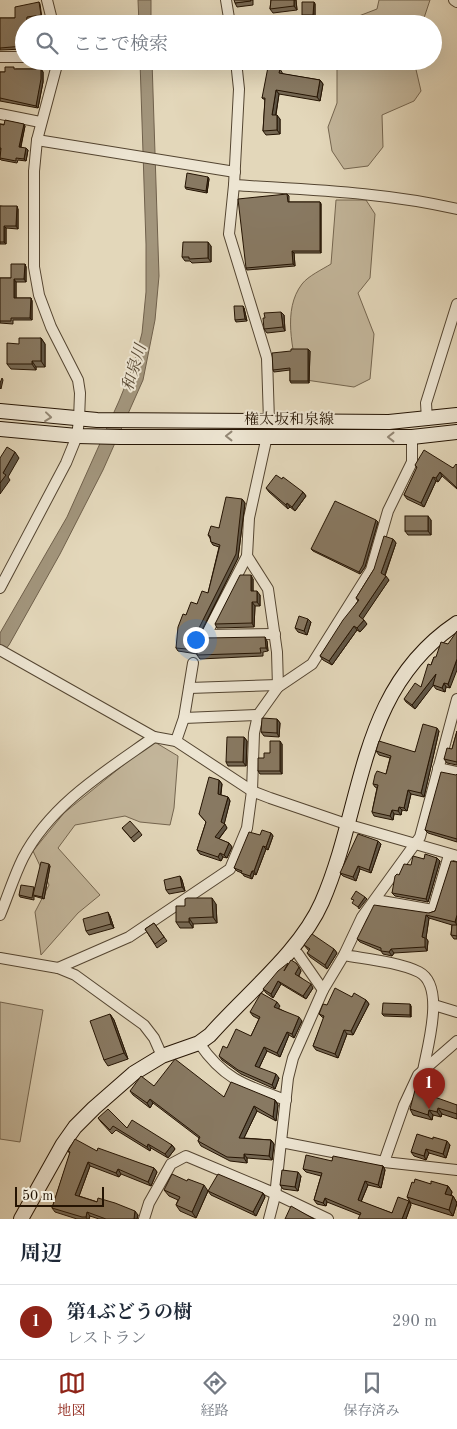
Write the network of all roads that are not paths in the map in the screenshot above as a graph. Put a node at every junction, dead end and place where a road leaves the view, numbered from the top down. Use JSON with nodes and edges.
{"nodes":[{"id":1,"x":47,"y":0,"type":"edge"},
{"id":2,"x":226,"y":0,"type":"edge"},
{"id":3,"x":51,"y":15,"type":"edge"},
{"id":4,"x":228,"y":15,"type":"edge"},
{"id":5,"x":0,"y":57,"type":"edge"},
{"id":6,"x":15,"y":57,"type":"edge"},
{"id":7,"x":55,"y":70,"type":"edge"},
{"id":8,"x":237,"y":70,"type":"edge"},
{"id":9,"x":0,"y":114,"type":"edge"},
{"id":10,"x":40,"y":122,"type":"junction"},
{"id":11,"x":44,"y":141,"type":"junction"},
{"id":12,"x":235,"y":172,"type":"junction"},
{"id":13,"x":234,"y":186,"type":"junction"},
{"id":14,"x":457,"y":209,"type":"edge"},
{"id":15,"x":457,"y":304,"type":"edge"},
{"id":16,"x":0,"y":412,"type":"edge"},
{"id":17,"x":457,"y":415,"type":"edge"},
{"id":18,"x":79,"y":420,"type":"junction"},
{"id":19,"x":427,"y":420,"type":"junction"},
{"id":20,"x":269,"y":421,"type":"junction"},
{"id":21,"x":0,"y":429,"type":"edge"},
{"id":22,"x":457,"y":432,"type":"edge"},
{"id":23,"x":77,"y":436,"type":"junction"},
{"id":24,"x":266,"y":436,"type":"junction"},
{"id":25,"x":412,"y":437,"type":"junction"},
{"id":26,"x":247,"y":556,"type":"junction"},
{"id":27,"x":0,"y":588,"type":"edge"},
{"id":28,"x":457,"y":623,"type":"edge"},
{"id":29,"x":275,"y":634,"type":"junction"},
{"id":30,"x":5,"y":653,"type":"edge"},
{"id":31,"x":193,"y":664,"type":"dead end"},
{"id":32,"x":278,"y":686,"type":"junction"},
{"id":33,"x":189,"y":688,"type":"junction"},
{"id":34,"x":457,"y":699,"type":"edge"},
{"id":35,"x":258,"y":715,"type":"junction"},
{"id":36,"x":184,"y":718,"type":"junction"},
{"id":37,"x":454,"y":720,"type":"edge"},
{"id":38,"x":154,"y":736,"type":"junction"},
{"id":39,"x":176,"y":741,"type":"junction"},
{"id":40,"x":438,"y":768,"type":"junction"},
{"id":41,"x":457,"y":772,"type":"edge"},
{"id":42,"x":252,"y":791,"type":"junction"},
{"id":43,"x":346,"y":824,"type":"junction"},
{"id":44,"x":416,"y":844,"type":"junction"},
{"id":45,"x":453,"y":856,"type":"edge"},
{"id":46,"x":376,"y":900,"type":"junction"},
{"id":47,"x":0,"y":915,"type":"edge"},
{"id":48,"x":291,"y":948,"type":"junction"},
{"id":49,"x":344,"y":956,"type":"junction"},
{"id":50,"x":0,"y":958,"type":"edge"},
{"id":51,"x":58,"y":968,"type":"junction"},
{"id":52,"x":323,"y":990,"type":"junction"},
{"id":53,"x":434,"y":1005,"type":"junction"},
{"id":54,"x":457,"y":1012,"type":"edge"},
{"id":55,"x":457,"y":1041,"type":"edge"},
{"id":56,"x":200,"y":1043,"type":"junction"},
{"id":57,"x":162,"y":1056,"type":"junction"},
{"id":58,"x":423,"y":1071,"type":"junction"},
{"id":59,"x":286,"y":1100,"type":"junction"},
{"id":60,"x":281,"y":1142,"type":"junction"},
{"id":61,"x":384,"y":1162,"type":"junction"},
{"id":62,"x":457,"y":1170,"type":"edge"},
{"id":63,"x":275,"y":1196,"type":"junction"},
{"id":64,"x":21,"y":1219,"type":"edge"},
{"id":65,"x":144,"y":1219,"type":"edge"},
{"id":66,"x":269,"y":1219,"type":"edge"},
{"id":67,"x":328,"y":1219,"type":"edge"}],
"edges":[{"from":1,"to":3,"type":"street"},
{"from":2,"to":4,"type":"street"},
{"from":5,"to":6,"type":"street"},
{"from":7,"to":10,"type":"street"},
{"from":8,"to":12,"type":"street"},
{"from":9,"to":10,"type":"street"},
{"from":10,"to":11,"type":"street"},
{"from":11,"to":12,"type":"street"},
{"from":11,"to":18,"type":"street"},
{"from":12,"to":13,"type":"street"},
{"from":13,"to":14,"type":"street"},
{"from":13,"to":20,"type":"street"},
{"from":15,"to":19,"type":"street"},
{"from":16,"to":18,"type":"street","one_way":true},
{"from":17,"to":19,"type":"street","name":"権太坂和泉線"},
{"from":18,"to":20,"type":"street","name":"権太坂和泉線"},
{"from":18,"to":23,"type":"street"},
{"from":19,"to":20,"type":"street","name":"権太坂和泉線"},
{"from":21,"to":23,"type":"street"},
{"from":22,"to":25,"type":"street","name":"権太坂和泉線"},
{"from":24,"to":23,"type":"street","name":"権太坂和泉線","one_way":true},
{"from":23,"to":27,"type":"street"},
{"from":25,"to":24,"type":"street","name":"権太坂和泉線","one_way":true},
{"from":24,"to":26,"type":"street"},
{"from":25,"to":32,"type":"street"},
{"from":26,"to":29,"type":"street"},
{"from":26,"to":29,"type":"street"},
{"from":28,"to":43,"type":"street"},
{"from":29,"to":32,"type":"street"},
{"from":30,"to":38,"type":"street"},
{"from":31,"to":33,"type":"street"},
{"from":32,"to":33,"type":"street"},
{"from":32,"to":35,"type":"street"},
{"from":33,"to":36,"type":"street"},
{"from":34,"to":37,"type":"street"},
{"from":35,"to":36,"type":"street"},
{"from":35,"to":42,"type":"street"},
{"from":36,"to":39,"type":"street"},
{"from":37,"to":40,"type":"street"},
{"from":38,"to":39,"type":"street"},
{"from":38,"to":47,"type":"street"},
{"from":39,"to":42,"type":"street"},
{"from":40,"to":41,"type":"street"},
{"from":40,"to":44,"type":"street"},
{"from":42,"to":43,"type":"street"},
{"from":42,"to":51,"type":"street"},
{"from":43,"to":44,"type":"street"},
{"from":43,"to":48,"type":"street"},
{"from":44,"to":45,"type":"street"},
{"from":44,"to":46,"type":"street"},
{"from":45,"to":46,"type":"street"},
{"from":46,"to":49,"type":"street"},
{"from":48,"to":52,"type":"street"},
{"from":48,"to":56,"type":"street"},
{"from":49,"to":52,"type":"street"},
{"from":49,"to":53,"type":"street"},
{"from":50,"to":51,"type":"street"},
{"from":51,"to":57,"type":"street"},
{"from":52,"to":59,"type":"street"},
{"from":53,"to":54,"type":"street"},
{"from":53,"to":58,"type":"street"},
{"from":55,"to":58,"type":"street"},
{"from":56,"to":57,"type":"street"},
{"from":56,"to":59,"type":"street"},
{"from":57,"to":64,"type":"street"},
{"from":58,"to":61,"type":"street"},
{"from":59,"to":60,"type":"street"},
{"from":60,"to":61,"type":"street"},
{"from":60,"to":63,"type":"street"},
{"from":61,"to":62,"type":"street"},
{"from":63,"to":65,"type":"street"},
{"from":63,"to":66,"type":"street"},
{"from":63,"to":67,"type":"street"}]}
